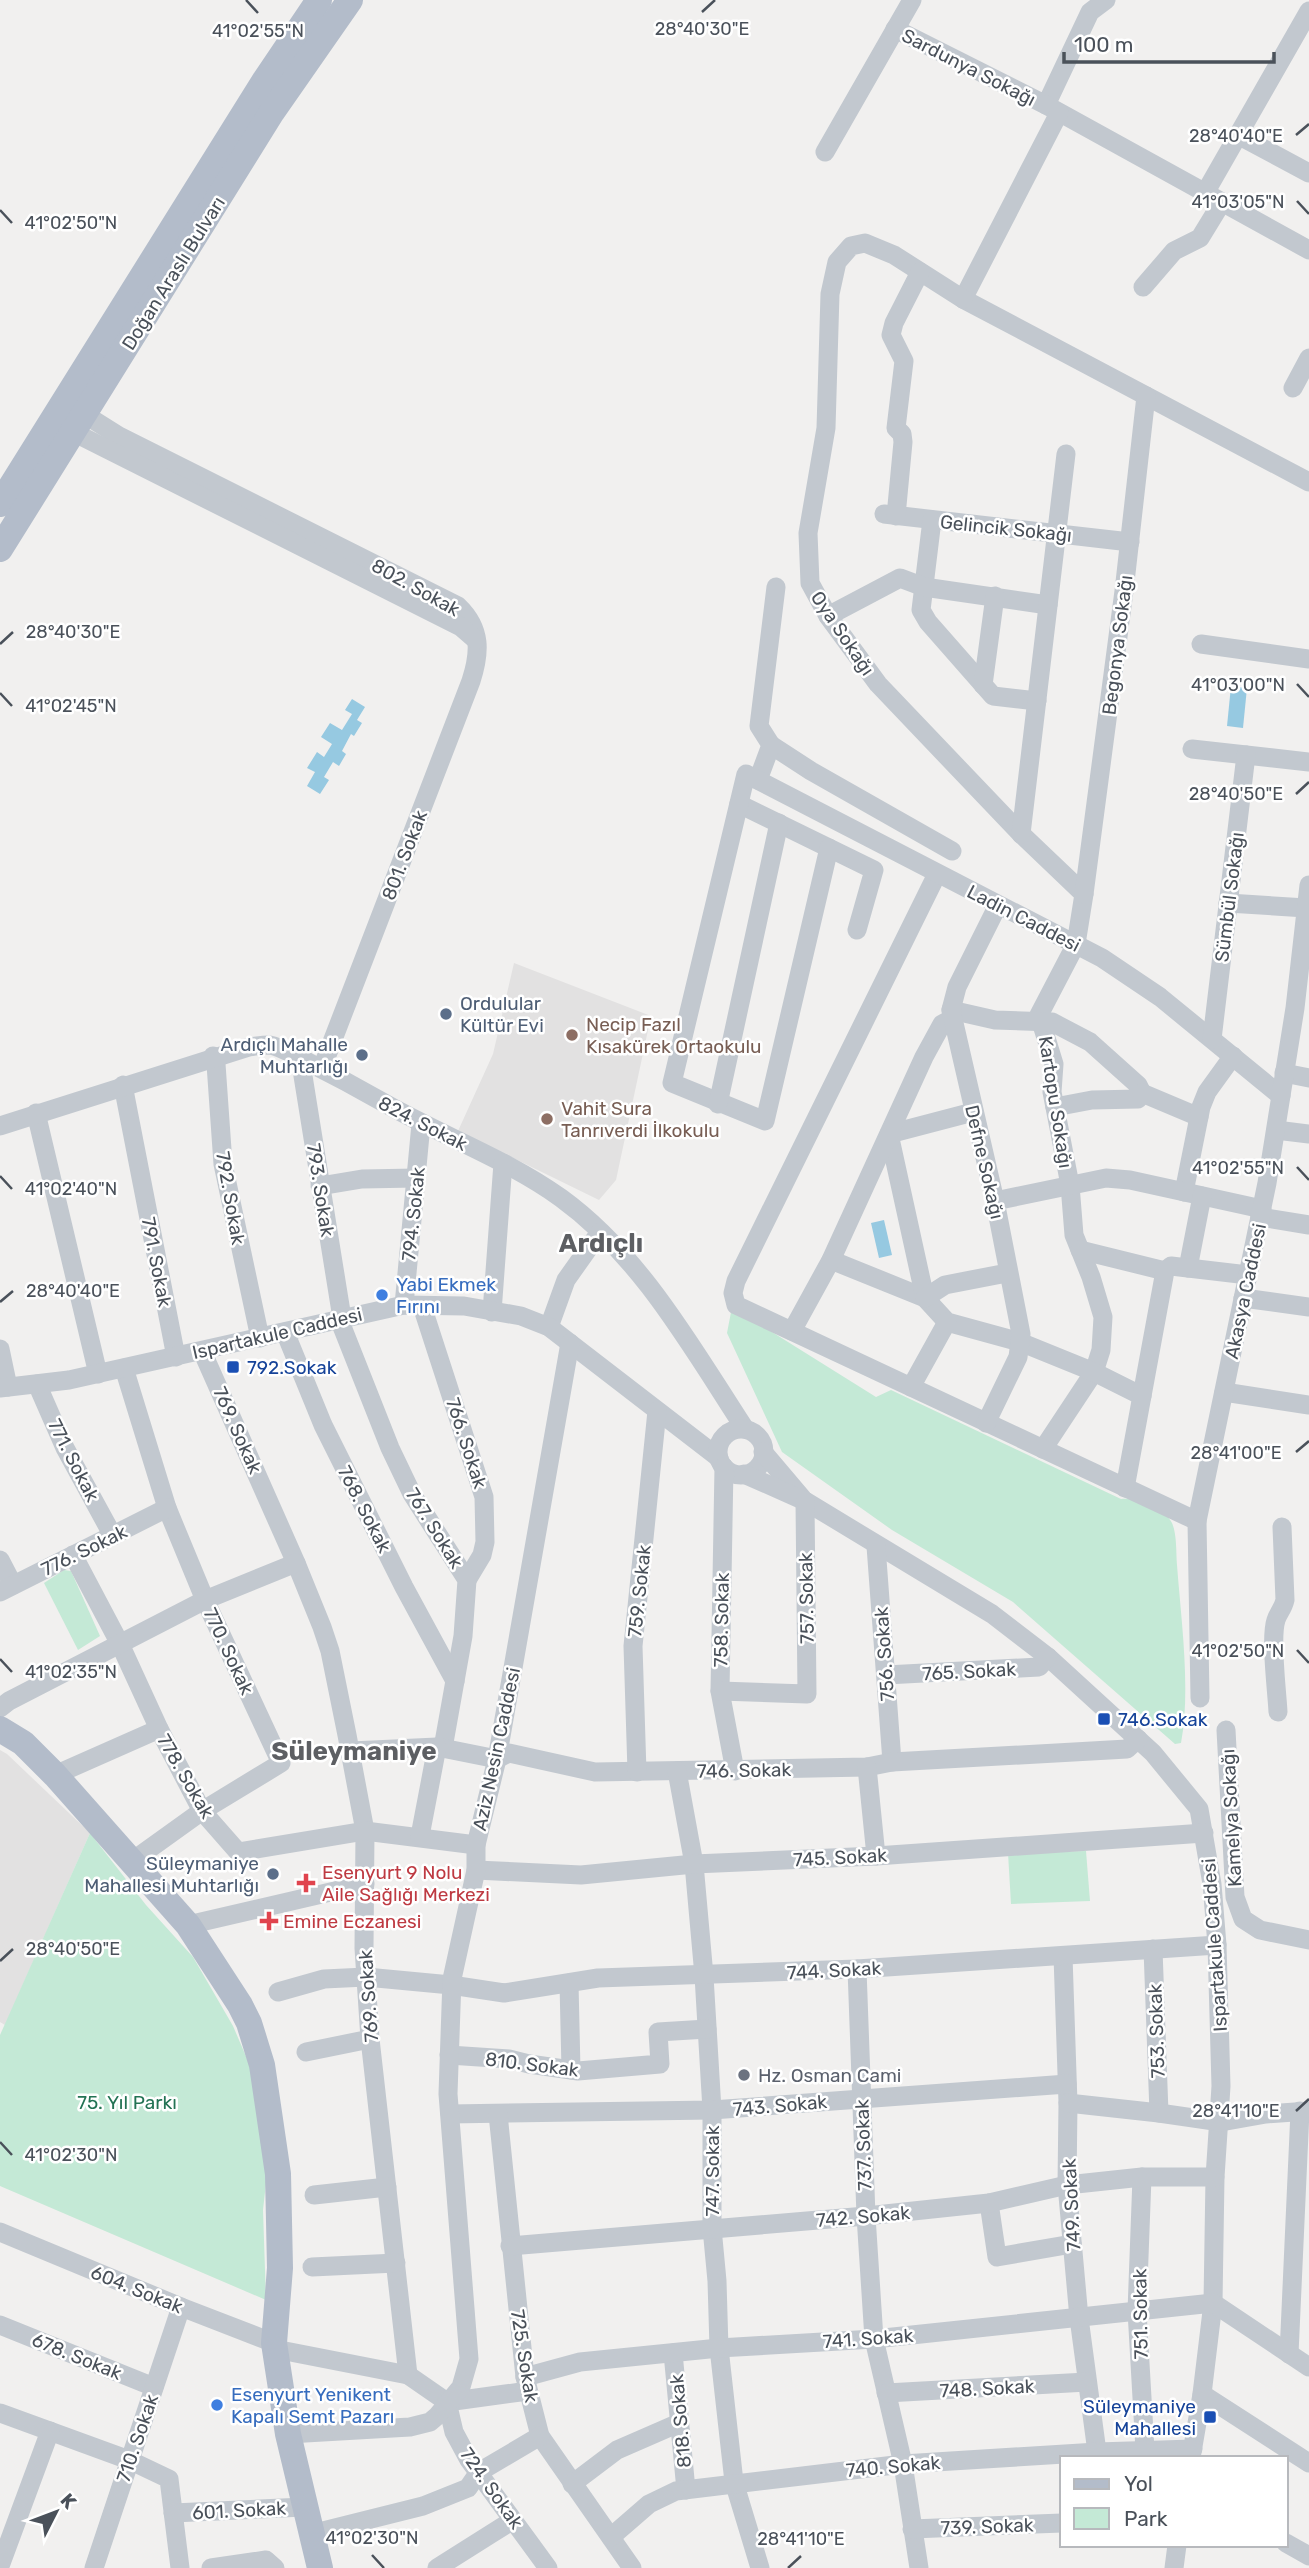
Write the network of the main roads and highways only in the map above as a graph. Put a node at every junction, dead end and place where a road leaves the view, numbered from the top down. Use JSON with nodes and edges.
{"nodes":[{"id":1,"x":319,"y":0,"type":"edge"},
{"id":2,"x":350,"y":0,"type":"edge"},
{"id":3,"x":0,"y":505,"type":"edge"},
{"id":4,"x":0,"y":549,"type":"edge"},
{"id":5,"x":0,"y":1728,"type":"edge"},
{"id":6,"x":320,"y":2568,"type":"edge"}],
"edges":[{"from":1,"to":3,"type":"main road","name":"Doğan Araslı Bulvarı"},
{"from":2,"to":4,"type":"main road","name":"Doğan Araslı Bulvarı"},
{"from":5,"to":6,"type":"main road"}]}
